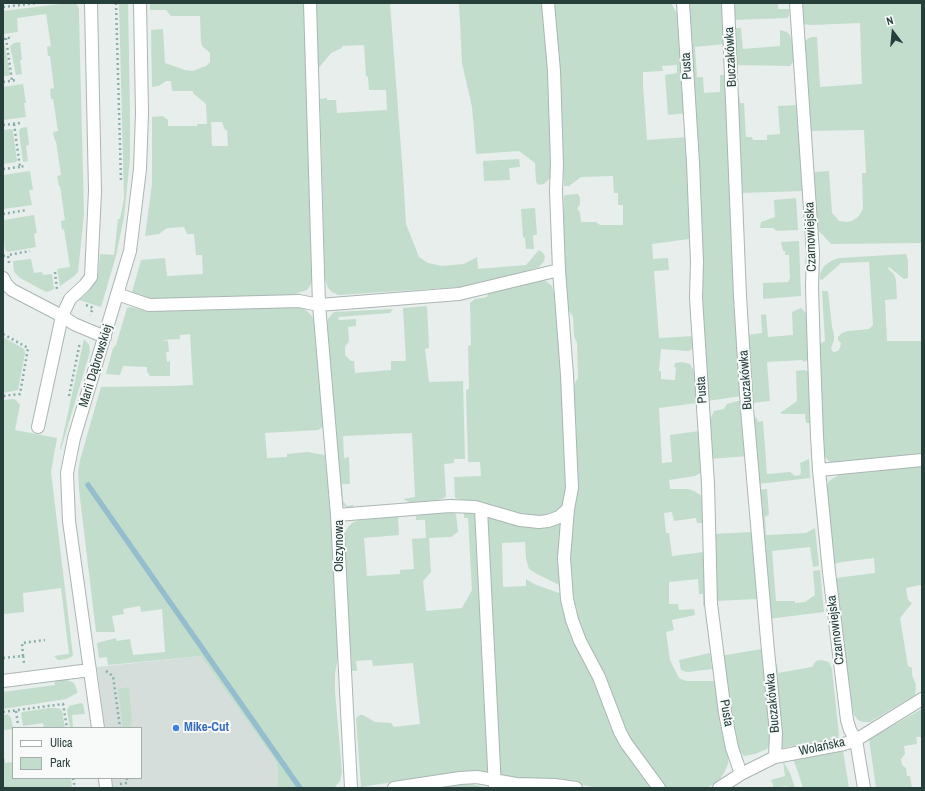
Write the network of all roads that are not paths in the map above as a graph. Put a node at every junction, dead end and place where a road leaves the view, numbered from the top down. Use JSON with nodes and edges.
{"nodes":[{"id":1,"x":91,"y":3,"type":"edge"},
{"id":2,"x":140,"y":3,"type":"edge"},
{"id":3,"x":310,"y":3,"type":"edge"},
{"id":4,"x":548,"y":3,"type":"edge"},
{"id":5,"x":683,"y":3,"type":"edge"},
{"id":6,"x":728,"y":3,"type":"edge"},
{"id":7,"x":796,"y":3,"type":"edge"},
{"id":8,"x":558,"y":270,"type":"junction"},
{"id":9,"x":3,"y":278,"type":"edge"},
{"id":10,"x":117,"y":294,"type":"junction"},
{"id":11,"x":319,"y":305,"type":"junction"},
{"id":12,"x":62,"y":316,"type":"junction"},
{"id":13,"x":105,"y":337,"type":"junction"},
{"id":14,"x":38,"y":427,"type":"dead end"},
{"id":15,"x":922,"y":460,"type":"edge"},
{"id":16,"x":819,"y":470,"type":"junction"},
{"id":17,"x":481,"y":509,"type":"junction"},
{"id":18,"x":568,"y":509,"type":"junction"},
{"id":19,"x":337,"y":515,"type":"junction"},
{"id":20,"x":90,"y":670,"type":"junction"},
{"id":21,"x":3,"y":681,"type":"edge"},
{"id":22,"x":922,"y":699,"type":"edge"},
{"id":23,"x":98,"y":727,"type":"edge"},
{"id":24,"x":856,"y":740,"type":"junction"},
{"id":25,"x":775,"y":757,"type":"junction"},
{"id":26,"x":741,"y":774,"type":"junction"},
{"id":27,"x":494,"y":784,"type":"edge"},
{"id":28,"x":351,"y":788,"type":"edge"},
{"id":29,"x":394,"y":788,"type":"edge"},
{"id":30,"x":576,"y":788,"type":"edge"},
{"id":31,"x":658,"y":788,"type":"edge"},
{"id":32,"x":719,"y":788,"type":"edge"},
{"id":33,"x":864,"y":788,"type":"edge"}],
"edges":[{"from":1,"to":12,"type":"street"},
{"from":2,"to":10,"type":"street","name":"Marii Dąbrowskiej"},
{"from":3,"to":11,"type":"street"},
{"from":4,"to":8,"type":"street"},
{"from":5,"to":26,"type":"street","name":"Pusta"},
{"from":6,"to":25,"type":"street","name":"Buczakówka"},
{"from":7,"to":16,"type":"street","name":"Czarnowiejska"},
{"from":8,"to":11,"type":"street"},
{"from":8,"to":18,"type":"street"},
{"from":9,"to":12,"type":"street"},
{"from":10,"to":11,"type":"street"},
{"from":10,"to":13,"type":"street","name":"Marii Dąbrowskiej"},
{"from":11,"to":19,"type":"street"},
{"from":12,"to":13,"type":"street"},
{"from":12,"to":14,"type":"street"},
{"from":13,"to":20,"type":"street","name":"Marii Dąbrowskiej"},
{"from":15,"to":16,"type":"street"},
{"from":16,"to":24,"type":"street","name":"Czarnowiejska"},
{"from":17,"to":18,"type":"street","name":"Olszynowa"},
{"from":17,"to":19,"type":"street","name":"Olszynowa"},
{"from":17,"to":27,"type":"street"},
{"from":18,"to":31,"type":"street"},
{"from":19,"to":28,"type":"street","name":"Olszynowa"},
{"from":20,"to":21,"type":"street"},
{"from":20,"to":23,"type":"street","name":"Marii Dąbrowskiej"},
{"from":22,"to":24,"type":"street","name":"Wolańska"},
{"from":24,"to":25,"type":"street","name":"Wolańska"},
{"from":24,"to":33,"type":"street","name":"Czarnowiejska"},
{"from":25,"to":26,"type":"street","name":"Wolańska"},
{"from":26,"to":32,"type":"street","name":"Wolańska"},
{"from":27,"to":29,"type":"street"},
{"from":27,"to":30,"type":"street"}]}
